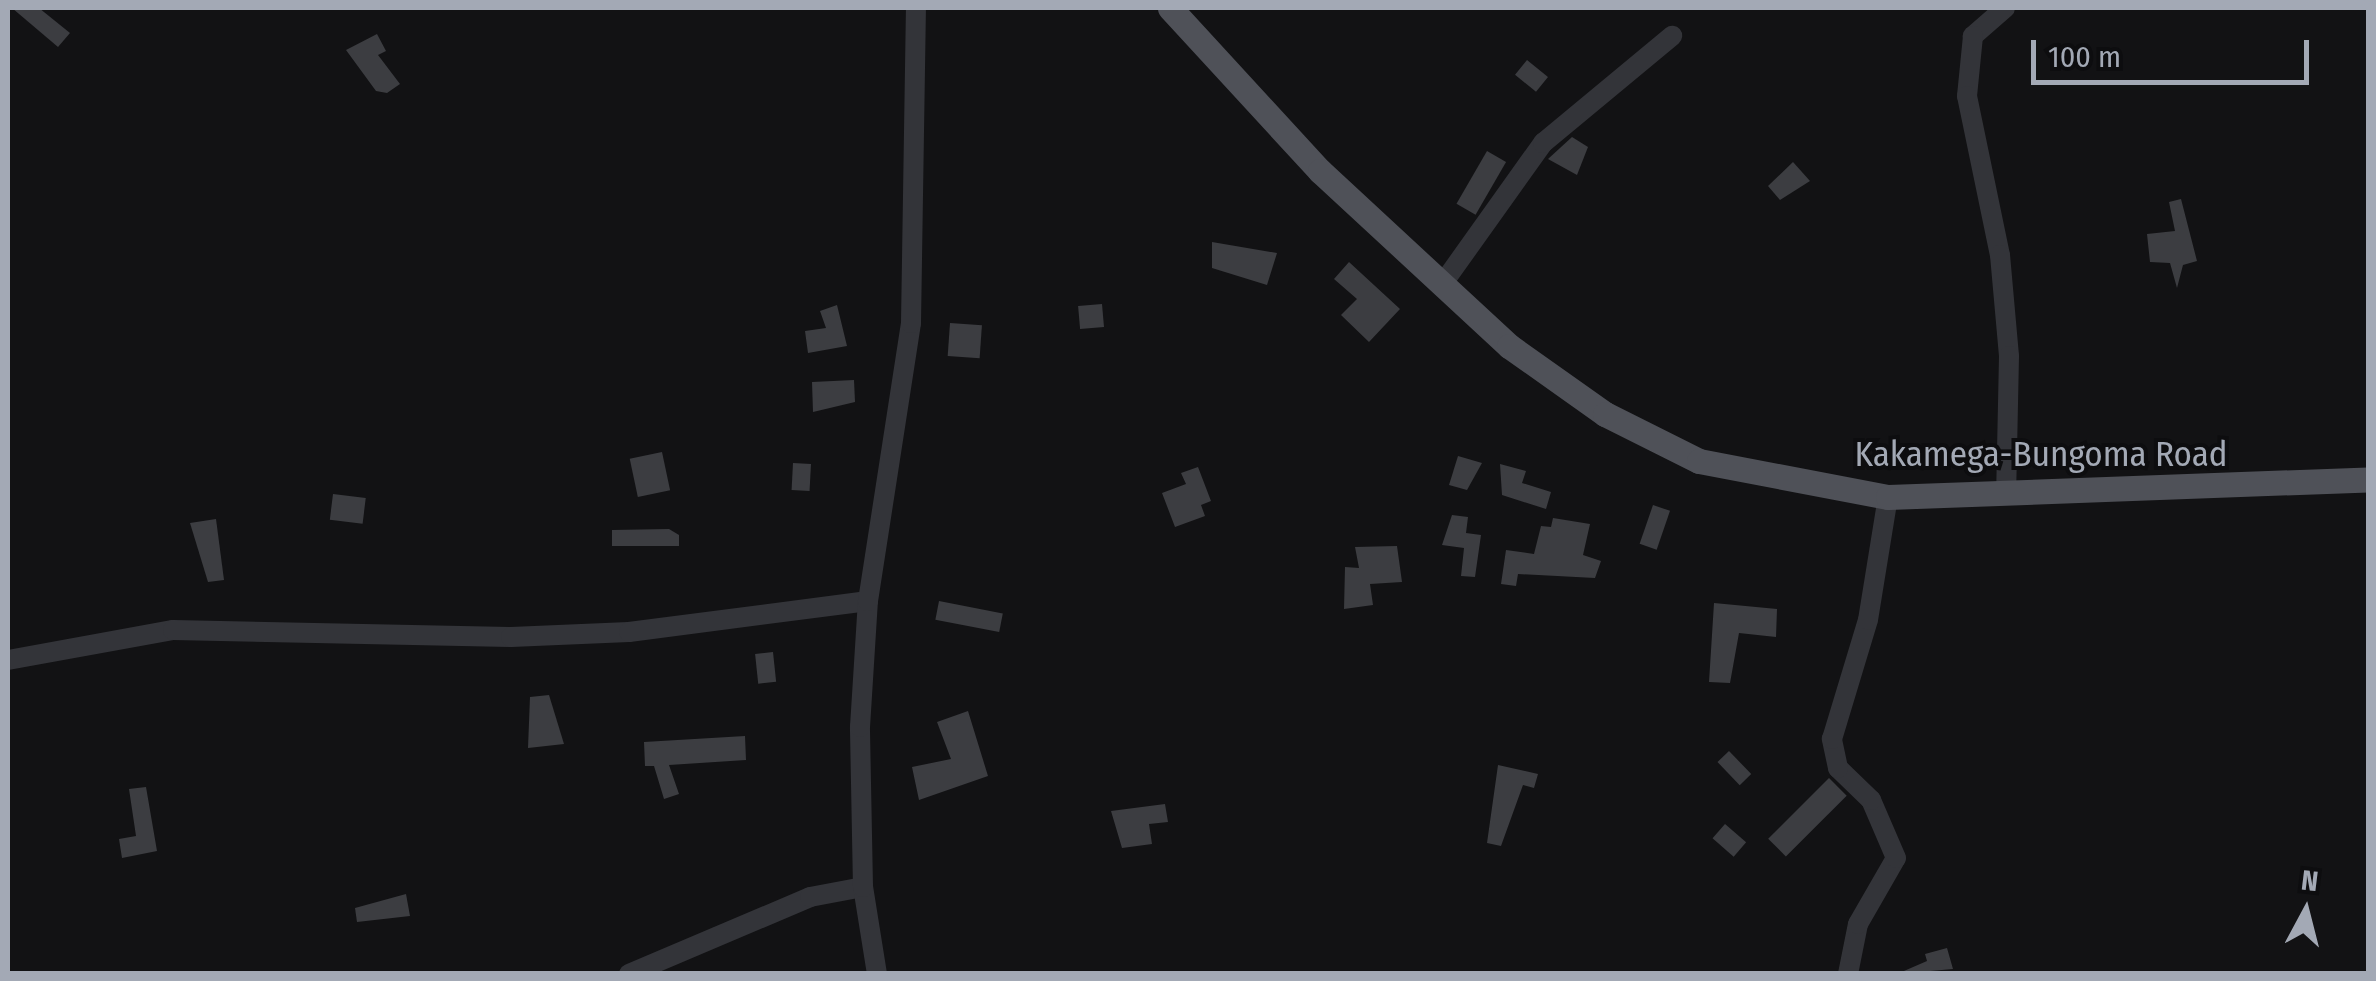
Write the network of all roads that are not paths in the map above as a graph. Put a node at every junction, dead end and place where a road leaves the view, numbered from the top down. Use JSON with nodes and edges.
{"nodes":[{"id":1,"x":916,"y":8,"type":"edge"},
{"id":2,"x":1170,"y":8,"type":"edge"},
{"id":3,"x":2005,"y":8,"type":"edge"},
{"id":4,"x":1672,"y":36,"type":"dead end"},
{"id":5,"x":1441,"y":286,"type":"junction"},
{"id":6,"x":2368,"y":479,"type":"edge"},
{"id":7,"x":2006,"y":495,"type":"junction"},
{"id":8,"x":1888,"y":497,"type":"junction"},
{"id":9,"x":868,"y":600,"type":"junction"},
{"id":10,"x":8,"y":660,"type":"edge"},
{"id":11,"x":863,"y":887,"type":"junction"},
{"id":12,"x":629,"y":974,"type":"edge"},
{"id":13,"x":877,"y":974,"type":"edge"},
{"id":14,"x":1848,"y":974,"type":"edge"}],
"edges":[{"from":1,"to":9,"type":"street"},
{"from":2,"to":5,"type":"main road","name":"Kakamega-Bungoma Road"},
{"from":3,"to":7,"type":"street"},
{"from":4,"to":5,"type":"street"},
{"from":5,"to":8,"type":"main road","name":"Kakamega-Bungoma Road"},
{"from":6,"to":7,"type":"main road","name":"Kakamega-Bungoma Road"},
{"from":7,"to":8,"type":"main road","name":"Kakamega-Bungoma Road"},
{"from":8,"to":14,"type":"street"},
{"from":9,"to":10,"type":"street"},
{"from":9,"to":11,"type":"street"},
{"from":11,"to":12,"type":"street"},
{"from":11,"to":13,"type":"street"}]}
